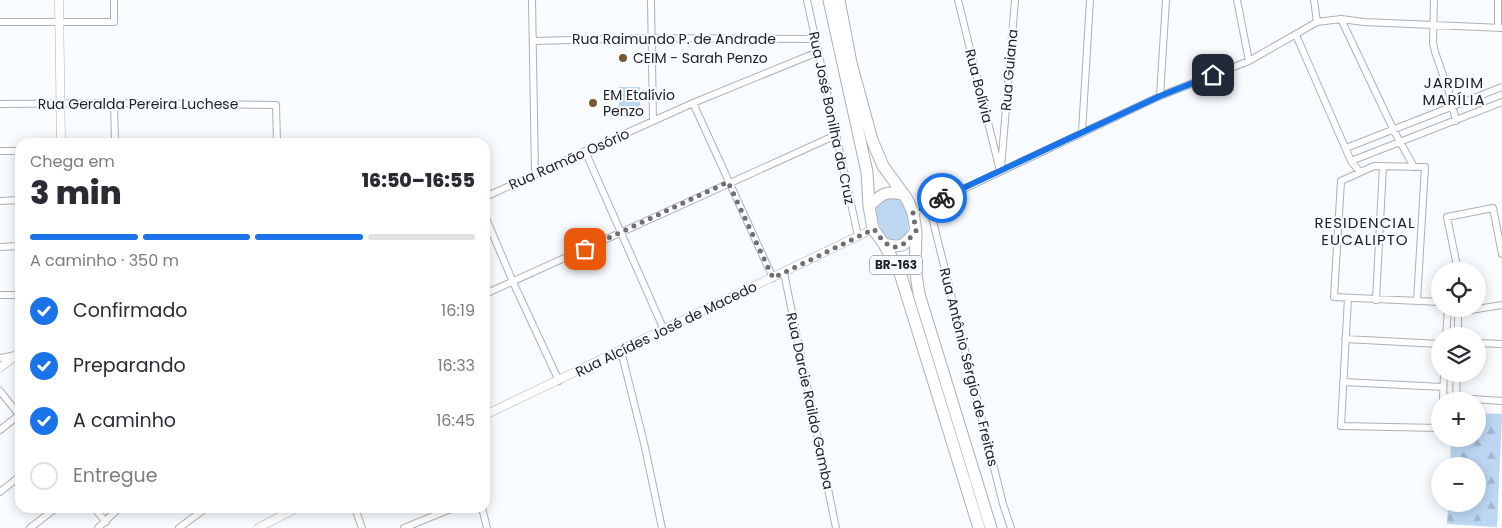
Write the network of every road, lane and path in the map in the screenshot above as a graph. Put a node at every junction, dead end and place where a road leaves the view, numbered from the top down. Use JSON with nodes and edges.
{"nodes":[{"id":1,"x":59,"y":0,"type":"edge"},
{"id":2,"x":114,"y":0,"type":"edge"},
{"id":3,"x":532,"y":0,"type":"edge"},
{"id":4,"x":651,"y":0,"type":"edge"},
{"id":5,"x":807,"y":0,"type":"edge"},
{"id":6,"x":829,"y":0,"type":"edge"},
{"id":7,"x":838,"y":0,"type":"edge"},
{"id":8,"x":958,"y":0,"type":"edge"},
{"id":9,"x":1015,"y":0,"type":"edge"},
{"id":10,"x":1090,"y":0,"type":"edge"},
{"id":11,"x":1166,"y":0,"type":"edge"},
{"id":12,"x":1237,"y":0,"type":"edge"},
{"id":13,"x":1314,"y":0,"type":"edge"},
{"id":14,"x":1434,"y":0,"type":"edge"},
{"id":15,"x":1498,"y":0,"type":"edge"},
{"id":16,"x":1341,"y":19,"type":"junction"},
{"id":17,"x":0,"y":22,"type":"edge"},
{"id":18,"x":59,"y":22,"type":"junction"},
{"id":19,"x":1318,"y":22,"type":"junction"},
{"id":20,"x":1434,"y":25,"type":"junction"},
{"id":21,"x":1500,"y":28,"type":"edge"},
{"id":22,"x":1296,"y":35,"type":"junction"},
{"id":23,"x":652,"y":38,"type":"junction"},
{"id":24,"x":815,"y":39,"type":"junction"},
{"id":25,"x":533,"y":41,"type":"junction"},
{"id":26,"x":818,"y":52,"type":"junction"},
{"id":27,"x":1249,"y":61,"type":"junction"},
{"id":28,"x":1502,"y":87,"type":"edge"},
{"id":29,"x":1160,"y":96,"type":"junction"},
{"id":30,"x":1502,"y":102,"type":"edge"},
{"id":31,"x":114,"y":103,"type":"junction"},
{"id":32,"x":0,"y":104,"type":"edge"},
{"id":33,"x":60,"y":104,"type":"junction"},
{"id":34,"x":694,"y":104,"type":"junction"},
{"id":35,"x":1453,"y":107,"type":"junction"},
{"id":36,"x":1456,"y":120,"type":"junction"},
{"id":37,"x":653,"y":121,"type":"junction"},
{"id":38,"x":1394,"y":131,"type":"junction"},
{"id":39,"x":1082,"y":132,"type":"junction"},
{"id":40,"x":836,"y":135,"type":"junction"},
{"id":41,"x":61,"y":138,"type":"edge"},
{"id":42,"x":115,"y":138,"type":"edge"},
{"id":43,"x":277,"y":138,"type":"edge"},
{"id":44,"x":1401,"y":143,"type":"junction"},
{"id":45,"x":1346,"y":148,"type":"junction"},
{"id":46,"x":585,"y":151,"type":"junction"},
{"id":47,"x":0,"y":152,"type":"edge"},
{"id":48,"x":15,"y":152,"type":"edge"},
{"id":49,"x":1352,"y":161,"type":"junction"},
{"id":50,"x":1383,"y":166,"type":"junction"},
{"id":51,"x":1414,"y":167,"type":"junction"},
{"id":52,"x":1000,"y":171,"type":"junction"},
{"id":53,"x":1360,"y":172,"type":"junction"},
{"id":54,"x":535,"y":174,"type":"junction"},
{"id":55,"x":728,"y":182,"type":"junction"},
{"id":56,"x":902,"y":194,"type":"junction"},
{"id":57,"x":490,"y":195,"type":"edge"},
{"id":58,"x":15,"y":200,"type":"edge"},
{"id":59,"x":0,"y":201,"type":"edge"},
{"id":60,"x":929,"y":205,"type":"junction"},
{"id":61,"x":870,"y":206,"type":"junction"},
{"id":62,"x":913,"y":213,"type":"junction"},
{"id":63,"x":490,"y":228,"type":"edge"},
{"id":64,"x":874,"y":229,"type":"junction"},
{"id":65,"x":916,"y":231,"type":"junction"},
{"id":66,"x":621,"y":232,"type":"junction"},
{"id":67,"x":858,"y":236,"type":"junction"},
{"id":68,"x":884,"y":244,"type":"junction"},
{"id":69,"x":15,"y":246,"type":"edge"},
{"id":70,"x":0,"y":247,"type":"edge"},
{"id":71,"x":1502,"y":254,"type":"edge"},
{"id":72,"x":1456,"y":262,"type":"edge"},
{"id":73,"x":784,"y":273,"type":"junction"},
{"id":74,"x":773,"y":278,"type":"junction"},
{"id":75,"x":512,"y":282,"type":"junction"},
{"id":76,"x":490,"y":292,"type":"edge"},
{"id":77,"x":0,"y":295,"type":"edge"},
{"id":78,"x":15,"y":295,"type":"edge"},
{"id":79,"x":1348,"y":298,"type":"junction"},
{"id":80,"x":1376,"y":300,"type":"junction"},
{"id":81,"x":1417,"y":301,"type":"junction"},
{"id":82,"x":1431,"y":302,"type":"edge"},
{"id":83,"x":1502,"y":305,"type":"edge"},
{"id":84,"x":1486,"y":307,"type":"edge"},
{"id":85,"x":664,"y":330,"type":"junction"},
{"id":86,"x":1345,"y":339,"type":"junction"},
{"id":87,"x":1486,"y":343,"type":"edge"},
{"id":88,"x":1431,"y":344,"type":"edge"},
{"id":89,"x":1502,"y":344,"type":"edge"},
{"id":90,"x":621,"y":351,"type":"junction"},
{"id":91,"x":15,"y":355,"type":"edge"},
{"id":92,"x":15,"y":356,"type":"edge"},
{"id":93,"x":0,"y":358,"type":"edge"},
{"id":94,"x":0,"y":368,"type":"edge"},
{"id":95,"x":559,"y":381,"type":"junction"},
{"id":96,"x":1343,"y":382,"type":"junction"},
{"id":97,"x":1443,"y":382,"type":"edge"},
{"id":98,"x":1443,"y":387,"type":"junction"},
{"id":99,"x":0,"y":391,"type":"edge"},
{"id":100,"x":1443,"y":392,"type":"edge"},
{"id":101,"x":1486,"y":400,"type":"edge"},
{"id":102,"x":1502,"y":401,"type":"edge"},
{"id":103,"x":15,"y":409,"type":"edge"},
{"id":104,"x":490,"y":413,"type":"edge"},
{"id":105,"x":15,"y":419,"type":"edge"},
{"id":106,"x":1431,"y":428,"type":"edge"},
{"id":107,"x":0,"y":430,"type":"edge"},
{"id":108,"x":15,"y":480,"type":"edge"},
{"id":109,"x":0,"y":492,"type":"edge"},
{"id":110,"x":50,"y":513,"type":"edge"},
{"id":111,"x":98,"y":513,"type":"edge"},
{"id":112,"x":114,"y":513,"type":"edge"},
{"id":113,"x":200,"y":513,"type":"edge"},
{"id":114,"x":287,"y":513,"type":"edge"},
{"id":115,"x":357,"y":513,"type":"edge"},
{"id":116,"x":440,"y":513,"type":"edge"},
{"id":117,"x":483,"y":513,"type":"edge"},
{"id":118,"x":106,"y":522,"type":"junction"},
{"id":119,"x":30,"y":528,"type":"edge"},
{"id":120,"x":98,"y":528,"type":"edge"},
{"id":121,"x":180,"y":528,"type":"edge"},
{"id":122,"x":258,"y":528,"type":"edge"},
{"id":123,"x":362,"y":528,"type":"edge"},
{"id":124,"x":404,"y":528,"type":"edge"},
{"id":125,"x":487,"y":528,"type":"edge"},
{"id":126,"x":662,"y":528,"type":"edge"},
{"id":127,"x":836,"y":528,"type":"edge"},
{"id":128,"x":979,"y":528,"type":"edge"},
{"id":129,"x":991,"y":528,"type":"edge"},
{"id":130,"x":1011,"y":528,"type":"edge"}],
"edges":[{"from":1,"to":18,"type":"street"},
{"from":2,"to":18,"type":"street"},
{"from":3,"to":25,"type":"street"},
{"from":4,"to":23,"type":"street"},
{"from":5,"to":24,"type":"street","name":"Rua José Bonilha da Cruz"},
{"from":6,"to":61,"type":"highway","number":"BR-163"},
{"from":7,"to":56,"type":"highway","number":"BR-163"},
{"from":8,"to":52,"type":"street","name":"Rua Bolívia"},
{"from":9,"to":52,"type":"street","name":"Rua Guiana"},
{"from":10,"to":39,"type":"street"},
{"from":11,"to":29,"type":"street"},
{"from":12,"to":27,"type":"street"},
{"from":13,"to":19,"type":"street"},
{"from":14,"to":20,"type":"street"},
{"from":15,"to":21,"type":"street"},
{"from":16,"to":19,"type":"street"},
{"from":16,"to":20,"type":"street"},
{"from":16,"to":38,"type":"street"},
{"from":17,"to":18,"type":"street"},
{"from":18,"to":33,"type":"street"},
{"from":19,"to":22,"type":"street"},
{"from":20,"to":21,"type":"street"},
{"from":20,"to":35,"type":"street"},
{"from":22,"to":27,"type":"street"},
{"from":22,"to":45,"type":"street"},
{"from":23,"to":24,"type":"street","name":"Rua Raimundo P. de Andrade"},
{"from":23,"to":25,"type":"street","name":"Rua Raimundo P. de Andrade"},
{"from":23,"to":37,"type":"street"},
{"from":24,"to":26,"type":"street","name":"Rua José Bonilha da Cruz"},
{"from":25,"to":54,"type":"street"},
{"from":26,"to":34,"type":"street","name":"Rua Ramão Osório"},
{"from":26,"to":40,"type":"street","name":"Rua José Bonilha da Cruz"},
{"from":27,"to":29,"type":"street"},
{"from":28,"to":35,"type":"street"},
{"from":29,"to":39,"type":"street"},
{"from":30,"to":36,"type":"street"},
{"from":31,"to":33,"type":"street","name":"Rua Geralda Pereira Luchese"},
{"from":31,"to":42,"type":"street"},
{"from":31,"to":43,"type":"street","name":"Rua Geralda Pereira Luchese"},
{"from":32,"to":33,"type":"street","name":"Rua Geralda Pereira Luchese"},
{"from":33,"to":41,"type":"street"},
{"from":34,"to":37,"type":"street","name":"Rua Ramão Osório"},
{"from":34,"to":55,"type":"street"},
{"from":35,"to":36,"type":"street"},
{"from":35,"to":38,"type":"street"},
{"from":36,"to":44,"type":"street"},
{"from":37,"to":46,"type":"street","name":"Rua Ramão Osório"},
{"from":38,"to":44,"type":"street"},
{"from":38,"to":45,"type":"street"},
{"from":39,"to":52,"type":"street"},
{"from":40,"to":55,"type":"street"},
{"from":40,"to":67,"type":"street","name":"Rua José Bonilha da Cruz"},
{"from":44,"to":49,"type":"street"},
{"from":44,"to":51,"type":"street"},
{"from":45,"to":49,"type":"street"},
{"from":46,"to":54,"type":"street","name":"Rua Ramão Osório"},
{"from":46,"to":66,"type":"street"},
{"from":47,"to":48,"type":"street"},
{"from":49,"to":53,"type":"street"},
{"from":50,"to":51,"type":"street"},
{"from":50,"to":53,"type":"street"},
{"from":50,"to":80,"type":"street"},
{"from":51,"to":81,"type":"street"},
{"from":52,"to":60,"type":"street"},
{"from":53,"to":79,"type":"street"},
{"from":54,"to":57,"type":"street","name":"Rua Ramão Osório"},
{"from":55,"to":66,"type":"street"},
{"from":55,"to":74,"type":"street"},
{"from":56,"to":61,"type":"highway"},
{"from":56,"to":62,"type":"highway","number":"BR-163"},
{"from":58,"to":59,"type":"street"},
{"from":60,"to":62,"type":"street"},
{"from":60,"to":130,"type":"street","name":"Rua Antônio Sérgio de Freitas"},
{"from":61,"to":64,"type":"highway","number":"BR-163"},
{"from":62,"to":65,"type":"highway","number":"BR-163"},
{"from":63,"to":75,"type":"street"},
{"from":64,"to":67,"type":"street","name":"Rua Alcídes José de Macedo"},
{"from":64,"to":68,"type":"highway","number":"BR-163"},
{"from":65,"to":68,"type":"highway"},
{"from":65,"to":129,"type":"highway","number":"BR-163"},
{"from":66,"to":75,"type":"street"},
{"from":66,"to":85,"type":"street"},
{"from":67,"to":73,"type":"street","name":"Rua Alcídes José de Macedo"},
{"from":68,"to":128,"type":"highway","number":"BR-163"},
{"from":69,"to":70,"type":"street"},
{"from":71,"to":72,"type":"street"},
{"from":73,"to":74,"type":"street","name":"Rua Alcídes José de Macedo"},
{"from":73,"to":127,"type":"street","name":"Rua Darcie Raildo Gamba"},
{"from":74,"to":85,"type":"street","name":"Rua Alcídes José de Macedo"},
{"from":75,"to":76,"type":"street"},
{"from":75,"to":95,"type":"street"},
{"from":77,"to":78,"type":"street"},
{"from":79,"to":80,"type":"street"},
{"from":79,"to":86,"type":"street"},
{"from":80,"to":81,"type":"street"},
{"from":81,"to":82,"type":"street"},
{"from":83,"to":84,"type":"street"},
{"from":85,"to":90,"type":"street","name":"Rua Alcídes José de Macedo"},
{"from":86,"to":88,"type":"street"},
{"from":86,"to":96,"type":"street"},
{"from":87,"to":89,"type":"street"},
{"from":90,"to":95,"type":"street","name":"Rua Alcídes José de Macedo"},
{"from":90,"to":126,"type":"street"},
{"from":91,"to":93,"type":"street"},
{"from":92,"to":94,"type":"street"},
{"from":95,"to":104,"type":"street","name":"Rua Alcídes José de Macedo"},
{"from":96,"to":98,"type":"street"},
{"from":96,"to":106,"type":"street"},
{"from":97,"to":98,"type":"street"},
{"from":98,"to":100,"type":"street"},
{"from":99,"to":103,"type":"street"},
{"from":101,"to":102,"type":"street"},
{"from":105,"to":107,"type":"street"},
{"from":108,"to":109,"type":"street"},
{"from":110,"to":119,"type":"street"},
{"from":111,"to":118,"type":"street"},
{"from":112,"to":118,"type":"street"},
{"from":113,"to":121,"type":"street"},
{"from":114,"to":122,"type":"street"},
{"from":115,"to":123,"type":"street"},
{"from":116,"to":124,"type":"street"},
{"from":117,"to":125,"type":"street"},
{"from":118,"to":120,"type":"street"}]}
